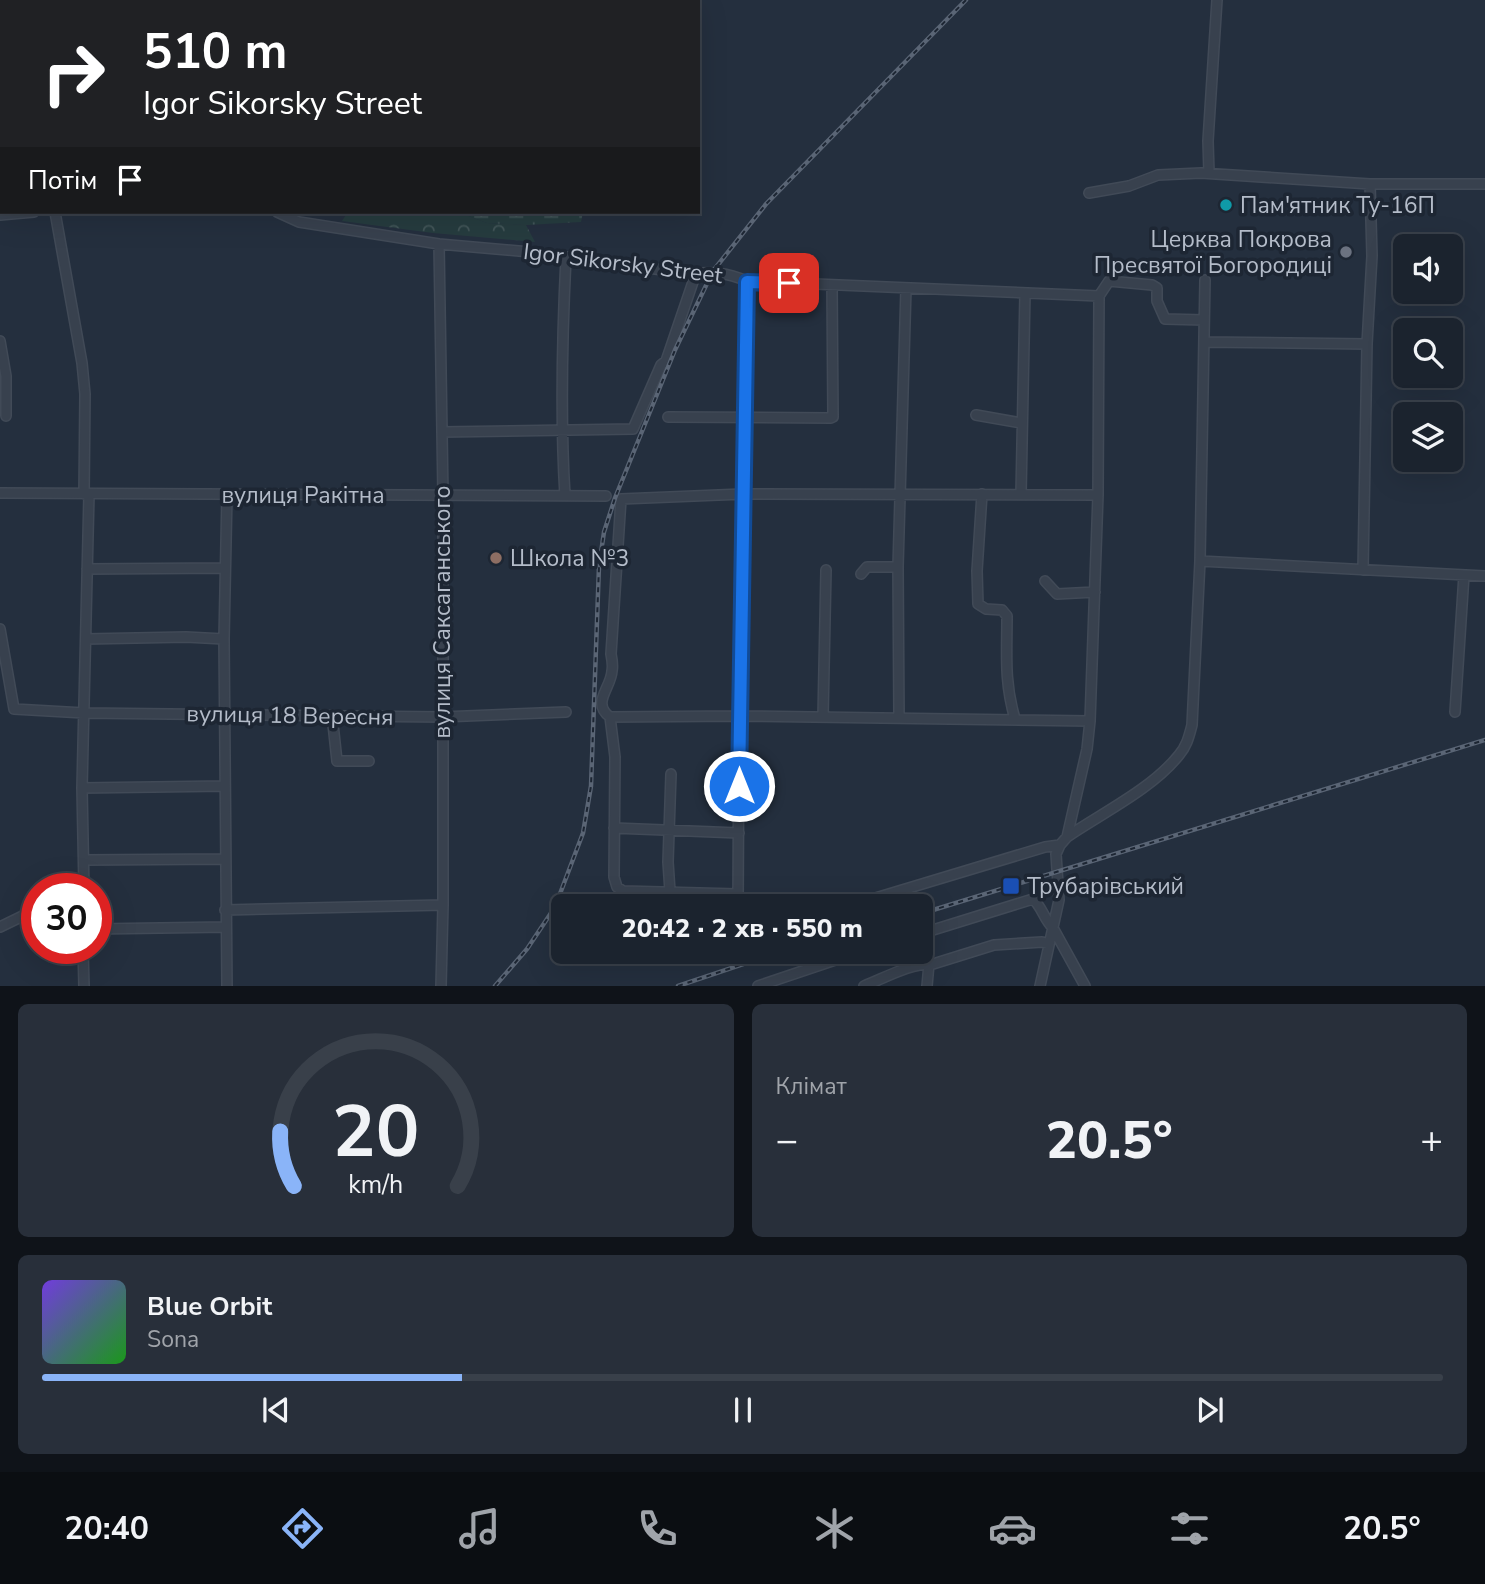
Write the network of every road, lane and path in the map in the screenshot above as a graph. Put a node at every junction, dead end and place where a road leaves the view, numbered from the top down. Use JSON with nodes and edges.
{"nodes":[{"id":1,"x":1217,"y":0,"type":"edge"},
{"id":2,"x":1209,"y":173,"type":"junction"},
{"id":3,"x":1370,"y":184,"type":"junction"},
{"id":4,"x":1485,"y":184,"type":"edge"},
{"id":5,"x":1089,"y":193,"type":"dead end"},
{"id":6,"x":55,"y":214,"type":"edge"},
{"id":7,"x":281,"y":214,"type":"edge"},
{"id":8,"x":439,"y":244,"type":"junction"},
{"id":9,"x":566,"y":257,"type":"junction"},
{"id":10,"x":692,"y":274,"type":"junction"},
{"id":11,"x":1205,"y":280,"type":"dead end"},
{"id":12,"x":747,"y":282,"type":"junction"},
{"id":13,"x":832,"y":285,"type":"junction"},
{"id":14,"x":906,"y":288,"type":"junction"},
{"id":15,"x":1025,"y":293,"type":"junction"},
{"id":16,"x":1099,"y":296,"type":"junction"},
{"id":17,"x":1204,"y":320,"type":"junction"},
{"id":18,"x":0,"y":341,"type":"edge"},
{"id":19,"x":1204,"y":342,"type":"junction"},
{"id":20,"x":1367,"y":344,"type":"junction"},
{"id":21,"x":976,"y":415,"type":"dead end"},
{"id":22,"x":6,"y":416,"type":"dead end"},
{"id":23,"x":668,"y":417,"type":"dead end"},
{"id":24,"x":744,"y":418,"type":"junction"},
{"id":25,"x":1021,"y":423,"type":"junction"},
{"id":26,"x":561,"y":430,"type":"junction"},
{"id":27,"x":442,"y":432,"type":"junction"},
{"id":28,"x":0,"y":492,"type":"edge"},
{"id":29,"x":87,"y":494,"type":"junction"},
{"id":30,"x":227,"y":494,"type":"junction"},
{"id":31,"x":743,"y":494,"type":"junction"},
{"id":32,"x":900,"y":494,"type":"junction"},
{"id":33,"x":982,"y":494,"type":"junction"},
{"id":34,"x":1021,"y":494,"type":"junction"},
{"id":35,"x":443,"y":495,"type":"junction"},
{"id":36,"x":1098,"y":495,"type":"junction"},
{"id":37,"x":565,"y":496,"type":"junction"},
{"id":38,"x":606,"y":496,"type":"dead end"},
{"id":39,"x":1200,"y":561,"type":"junction"},
{"id":40,"x":898,"y":567,"type":"junction"},
{"id":41,"x":225,"y":568,"type":"junction"},
{"id":42,"x":863,"y":568,"type":"dead end"},
{"id":43,"x":88,"y":569,"type":"junction"},
{"id":44,"x":826,"y":570,"type":"dead end"},
{"id":45,"x":1363,"y":570,"type":"junction"},
{"id":46,"x":1464,"y":575,"type":"junction"},
{"id":47,"x":1485,"y":576,"type":"edge"},
{"id":48,"x":1045,"y":581,"type":"dead end"},
{"id":49,"x":1095,"y":592,"type":"junction"},
{"id":50,"x":0,"y":629,"type":"edge"},
{"id":51,"x":86,"y":639,"type":"junction"},
{"id":52,"x":224,"y":639,"type":"junction"},
{"id":53,"x":566,"y":712,"type":"dead end"},
{"id":54,"x":1455,"y":712,"type":"dead end"},
{"id":55,"x":84,"y":713,"type":"junction"},
{"id":56,"x":226,"y":714,"type":"junction"},
{"id":57,"x":332,"y":715,"type":"junction"},
{"id":58,"x":739,"y":716,"type":"junction"},
{"id":59,"x":442,"y":717,"type":"junction"},
{"id":60,"x":823,"y":717,"type":"junction"},
{"id":61,"x":610,"y":718,"type":"junction"},
{"id":62,"x":899,"y":718,"type":"junction"},
{"id":63,"x":1015,"y":719,"type":"junction"},
{"id":64,"x":1090,"y":721,"type":"junction"},
{"id":65,"x":369,"y":761,"type":"dead end"},
{"id":66,"x":671,"y":774,"type":"dead end"},
{"id":67,"x":225,"y":786,"type":"junction"},
{"id":68,"x":82,"y":788,"type":"junction"},
{"id":69,"x":614,"y":828,"type":"junction"},
{"id":70,"x":671,"y":831,"type":"junction"},
{"id":71,"x":739,"y":833,"type":"junction"},
{"id":72,"x":1067,"y":837,"type":"junction"},
{"id":73,"x":1060,"y":845,"type":"junction"},
{"id":74,"x":225,"y":859,"type":"junction"},
{"id":75,"x":84,"y":860,"type":"junction"},
{"id":76,"x":83,"y":873,"type":"edge"},
{"id":77,"x":669,"y":891,"type":"junction"},
{"id":78,"x":669,"y":894,"type":"edge"},
{"id":79,"x":738,"y":894,"type":"joint"},
{"id":80,"x":889,"y":894,"type":"edge"},
{"id":81,"x":443,"y":905,"type":"junction"},
{"id":82,"x":225,"y":910,"type":"junction"},
{"id":83,"x":21,"y":917,"type":"edge"},
{"id":84,"x":0,"y":927,"type":"edge"},
{"id":85,"x":225,"y":927,"type":"junction"},
{"id":86,"x":1053,"y":928,"type":"junction"},
{"id":87,"x":112,"y":929,"type":"edge"},
{"id":88,"x":933,"y":930,"type":"edge"},
{"id":89,"x":1049,"y":944,"type":"junction"},
{"id":90,"x":933,"y":963,"type":"edge"},
{"id":91,"x":83,"y":964,"type":"edge"},
{"id":92,"x":822,"y":964,"type":"edge"},
{"id":93,"x":929,"y":964,"type":"joint"},
{"id":94,"x":441,"y":983,"type":"edge"},
{"id":95,"x":84,"y":985,"type":"edge"},
{"id":96,"x":227,"y":985,"type":"edge"},
{"id":97,"x":758,"y":985,"type":"edge"},
{"id":98,"x":864,"y":985,"type":"edge"},
{"id":99,"x":927,"y":985,"type":"edge"},
{"id":100,"x":1041,"y":985,"type":"edge"},
{"id":101,"x":1084,"y":985,"type":"edge"}],
"edges":[{"from":1,"to":2,"type":"street"},
{"from":2,"to":3,"type":"street"},
{"from":2,"to":5,"type":"street"},
{"from":3,"to":4,"type":"street"},
{"from":3,"to":20,"type":"street"},
{"from":6,"to":29,"type":"street"},
{"from":7,"to":8,"type":"street","name":"Igor Sikorsky Street"},
{"from":8,"to":9,"type":"street","name":"Igor Sikorsky Street"},
{"from":8,"to":27,"type":"street","name":"вулиця Саксаганського"},
{"from":9,"to":10,"type":"street","name":"Igor Sikorsky Street"},
{"from":9,"to":26,"type":"street"},
{"from":10,"to":12,"type":"street","name":"Igor Sikorsky Street"},
{"from":10,"to":26,"type":"street"},
{"from":11,"to":17,"type":"street"},
{"from":12,"to":13,"type":"street","name":"Igor Sikorsky Street"},
{"from":12,"to":24,"type":"street"},
{"from":13,"to":14,"type":"street","name":"Igor Sikorsky Street"},
{"from":13,"to":24,"type":"street"},
{"from":14,"to":15,"type":"street","name":"Igor Sikorsky Street"},
{"from":14,"to":32,"type":"street"},
{"from":15,"to":16,"type":"street","name":"Igor Sikorsky Street"},
{"from":15,"to":25,"type":"street"},
{"from":16,"to":17,"type":"street"},
{"from":16,"to":36,"type":"street"},
{"from":17,"to":19,"type":"street"},
{"from":18,"to":22,"type":"street"},
{"from":19,"to":20,"type":"street"},
{"from":19,"to":39,"type":"street"},
{"from":20,"to":45,"type":"street"},
{"from":21,"to":25,"type":"street"},
{"from":23,"to":24,"type":"street"},
{"from":24,"to":31,"type":"street"},
{"from":25,"to":34,"type":"street"},
{"from":26,"to":27,"type":"street"},
{"from":26,"to":37,"type":"street"},
{"from":27,"to":35,"type":"street","name":"вулиця Саксаганського"},
{"from":28,"to":29,"type":"street","name":"вулиця Ракітна"},
{"from":29,"to":30,"type":"street","name":"вулиця Ракітна"},
{"from":29,"to":43,"type":"street"},
{"from":30,"to":35,"type":"street","name":"вулиця Ракітна"},
{"from":30,"to":41,"type":"street"},
{"from":31,"to":32,"type":"street"},
{"from":31,"to":58,"type":"street"},
{"from":31,"to":61,"type":"street"},
{"from":32,"to":33,"type":"street"},
{"from":32,"to":40,"type":"street"},
{"from":33,"to":34,"type":"street"},
{"from":33,"to":63,"type":"street"},
{"from":34,"to":36,"type":"street"},
{"from":35,"to":37,"type":"street","name":"вулиця Ракітна"},
{"from":35,"to":59,"type":"street","name":"вулиця Саксаганського"},
{"from":36,"to":49,"type":"street"},
{"from":37,"to":38,"type":"street","name":"вулиця Ракітна"},
{"from":39,"to":45,"type":"street"},
{"from":39,"to":72,"type":"street"},
{"from":40,"to":42,"type":"street"},
{"from":40,"to":62,"type":"street"},
{"from":41,"to":43,"type":"street"},
{"from":41,"to":52,"type":"street"},
{"from":43,"to":51,"type":"street"},
{"from":44,"to":60,"type":"street"},
{"from":45,"to":46,"type":"street"},
{"from":46,"to":47,"type":"street"},
{"from":46,"to":54,"type":"street"},
{"from":48,"to":49,"type":"street"},
{"from":49,"to":64,"type":"street"},
{"from":50,"to":55,"type":"street","name":"вулиця 18 Вересня"},
{"from":51,"to":52,"type":"street"},
{"from":51,"to":55,"type":"street"},
{"from":52,"to":56,"type":"street"},
{"from":53,"to":59,"type":"street","name":"вулиця 18 Вересня"},
{"from":55,"to":56,"type":"street","name":"вулиця 18 Вересня"},
{"from":55,"to":68,"type":"street"},
{"from":56,"to":57,"type":"street","name":"вулиця 18 Вересня"},
{"from":56,"to":67,"type":"street"},
{"from":57,"to":59,"type":"street","name":"вулиця 18 Вересня"},
{"from":57,"to":65,"type":"street"},
{"from":58,"to":60,"type":"street"},
{"from":58,"to":61,"type":"street"},
{"from":58,"to":71,"type":"street"},
{"from":59,"to":81,"type":"street","name":"вулиця Саксаганського"},
{"from":60,"to":62,"type":"street"},
{"from":61,"to":69,"type":"street"},
{"from":62,"to":63,"type":"street"},
{"from":63,"to":64,"type":"street"},
{"from":64,"to":72,"type":"street"},
{"from":66,"to":70,"type":"street"},
{"from":67,"to":68,"type":"street"},
{"from":67,"to":74,"type":"street"},
{"from":68,"to":75,"type":"street"},
{"from":69,"to":70,"type":"street"},
{"from":69,"to":77,"type":"street"},
{"from":70,"to":71,"type":"street"},
{"from":70,"to":77,"type":"street"},
{"from":71,"to":79,"type":"street"},
{"from":72,"to":73,"type":"street"},
{"from":73,"to":80,"type":"street"},
{"from":73,"to":86,"type":"street"},
{"from":74,"to":75,"type":"street"},
{"from":74,"to":82,"type":"street"},
{"from":75,"to":76,"type":"street"},
{"from":77,"to":78,"type":"street"},
{"from":77,"to":79,"type":"street"},
{"from":81,"to":82,"type":"street"},
{"from":81,"to":94,"type":"street","name":"вулиця Саксаганського"},
{"from":82,"to":85,"type":"street"},
{"from":83,"to":84,"type":"street"},
{"from":85,"to":87,"type":"street"},
{"from":85,"to":96,"type":"street"},
{"from":86,"to":88,"type":"street"},
{"from":86,"to":89,"type":"street"},
{"from":86,"to":101,"type":"street"},
{"from":89,"to":90,"type":"street"},
{"from":89,"to":100,"type":"street"},
{"from":91,"to":95,"type":"street"},
{"from":92,"to":97,"type":"street"},
{"from":93,"to":98,"type":"street"},
{"from":93,"to":99,"type":"street"}]}
